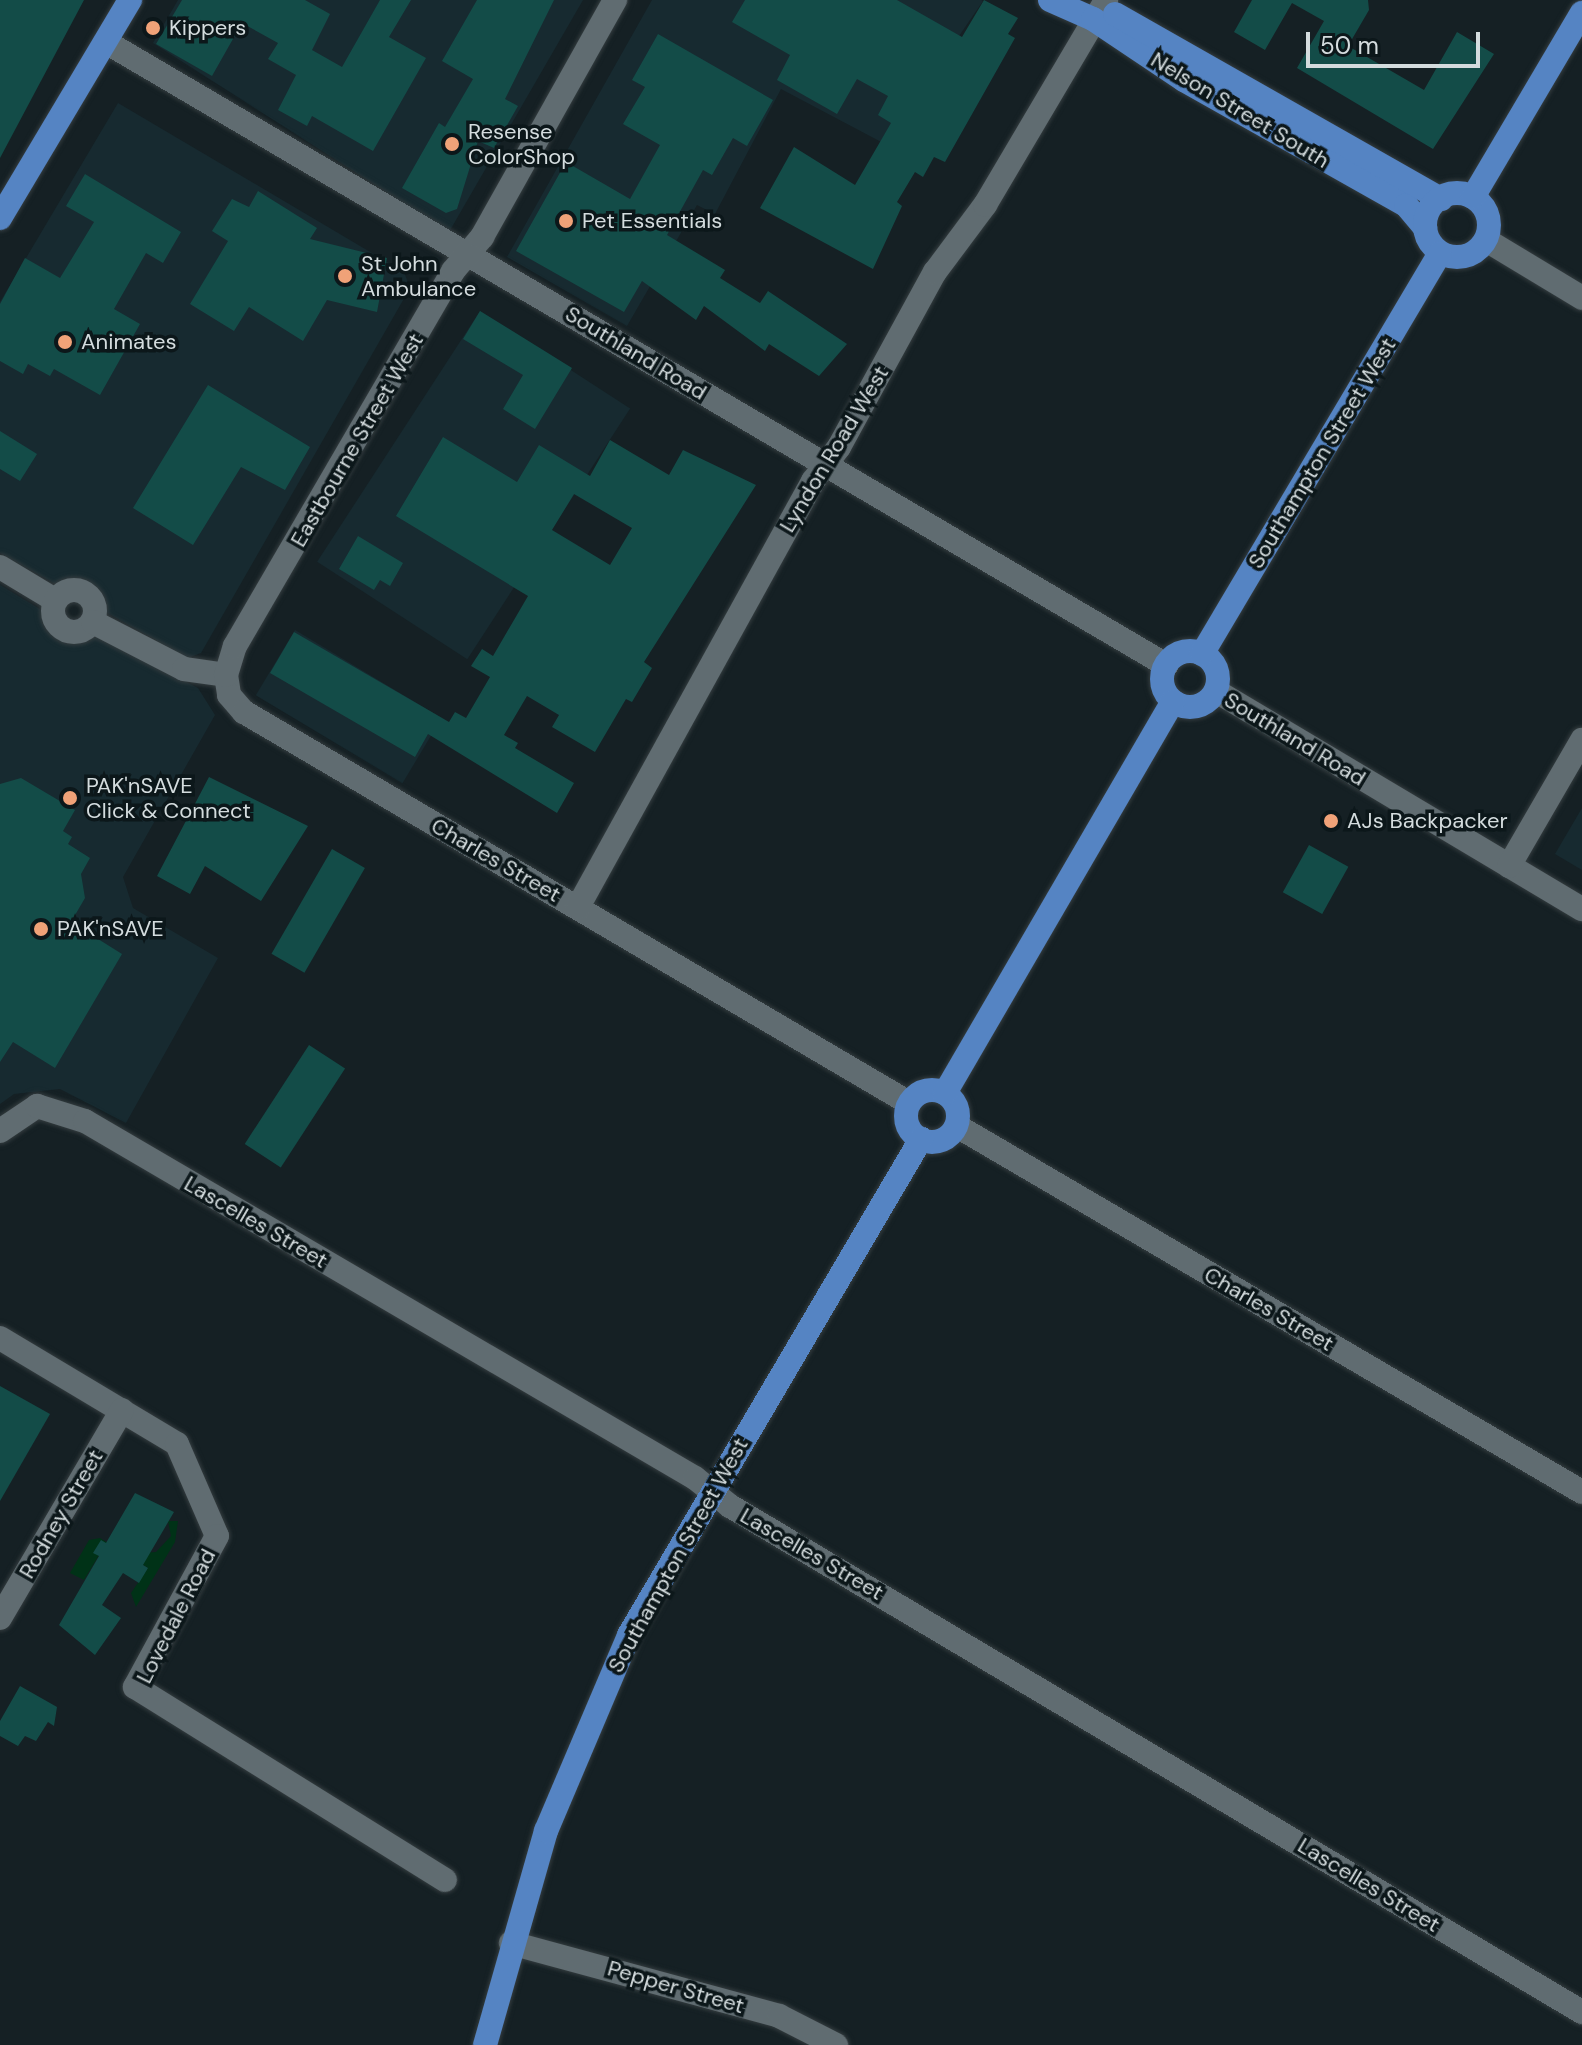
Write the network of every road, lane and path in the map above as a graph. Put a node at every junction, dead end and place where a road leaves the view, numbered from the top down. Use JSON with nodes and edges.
{"nodes":[{"id":1,"x":130,"y":0,"type":"edge"},
{"id":2,"x":615,"y":0,"type":"edge"},
{"id":3,"x":1050,"y":0,"type":"edge"},
{"id":4,"x":1095,"y":6,"type":"edge"},
{"id":5,"x":1582,"y":13,"type":"edge"},
{"id":6,"x":106,"y":42,"type":"junction"},
{"id":7,"x":1473,"y":197,"type":"junction"},
{"id":8,"x":1441,"y":199,"type":"junction"},
{"id":9,"x":0,"y":218,"type":"edge"},
{"id":10,"x":1425,"y":228,"type":"junction"},
{"id":11,"x":1486,"y":240,"type":"junction"},
{"id":12,"x":467,"y":253,"type":"junction"},
{"id":13,"x":1440,"y":253,"type":"junction"},
{"id":14,"x":1582,"y":298,"type":"edge"},
{"id":15,"x":825,"y":465,"type":"junction"},
{"id":16,"x":0,"y":567,"type":"edge"},
{"id":17,"x":1202,"y":654,"type":"junction"},
{"id":18,"x":1166,"y":665,"type":"junction"},
{"id":19,"x":226,"y":675,"type":"junction"},
{"id":20,"x":1216,"y":691,"type":"junction"},
{"id":21,"x":1173,"y":701,"type":"junction"},
{"id":22,"x":1582,"y":740,"type":"edge"},
{"id":23,"x":1509,"y":866,"type":"junction"},
{"id":24,"x":578,"y":907,"type":"junction"},
{"id":25,"x":1582,"y":909,"type":"edge"},
{"id":26,"x":945,"y":1093,"type":"junction"},
{"id":27,"x":909,"y":1103,"type":"junction"},
{"id":28,"x":957,"y":1126,"type":"junction"},
{"id":29,"x":0,"y":1131,"type":"edge"},
{"id":30,"x":921,"y":1139,"type":"junction"},
{"id":31,"x":0,"y":1338,"type":"edge"},
{"id":32,"x":122,"y":1410,"type":"junction"},
{"id":33,"x":712,"y":1492,"type":"junction"},
{"id":34,"x":1582,"y":1492,"type":"edge"},
{"id":35,"x":0,"y":1618,"type":"edge"},
{"id":36,"x":445,"y":1880,"type":"dead end"},
{"id":37,"x":511,"y":1943,"type":"junction"},
{"id":38,"x":1582,"y":2012,"type":"edge"},
{"id":39,"x":485,"y":2045,"type":"edge"},
{"id":40,"x":836,"y":2045,"type":"edge"}],
"edges":[{"from":1,"to":6,"type":"main road"},
{"from":2,"to":12,"type":"street","name":"Eastbourne Street West"},
{"from":3,"to":4,"type":"main road","name":"Nelson Street South"},
{"from":4,"to":8,"type":"main road","name":"Nelson Street South"},
{"from":4,"to":10,"type":"main road","name":"Nelson Street South"},
{"from":4,"to":15,"type":"street","name":"Lyndon Road West"},
{"from":5,"to":7,"type":"main road"},
{"from":6,"to":9,"type":"main road"},
{"from":6,"to":12,"type":"street","name":"Southland Road"},
{"from":7,"to":8,"type":"main road"},
{"from":7,"to":11,"type":"main road"},
{"from":8,"to":10,"type":"main road"},
{"from":10,"to":13,"type":"main road"},
{"from":11,"to":13,"type":"main road"},
{"from":11,"to":14,"type":"street"},
{"from":12,"to":15,"type":"street","name":"Southland Road"},
{"from":12,"to":19,"type":"street","name":"Eastbourne Street West"},
{"from":13,"to":17,"type":"main road","name":"Southampton Street West"},
{"from":15,"to":18,"type":"street","name":"Southland Road"},
{"from":15,"to":24,"type":"street","name":"Lyndon Road West"},
{"from":16,"to":19,"type":"street"},
{"from":17,"to":18,"type":"main road"},
{"from":17,"to":20,"type":"main road"},
{"from":18,"to":21,"type":"main road"},
{"from":19,"to":24,"type":"street","name":"Charles Street"},
{"from":20,"to":21,"type":"main road"},
{"from":20,"to":23,"type":"street","name":"Southland Road"},
{"from":21,"to":26,"type":"main road"},
{"from":22,"to":23,"type":"street"},
{"from":23,"to":25,"type":"street","name":"Southland Road"},
{"from":24,"to":27,"type":"street","name":"Charles Street"},
{"from":26,"to":27,"type":"main road"},
{"from":26,"to":28,"type":"main road"},
{"from":27,"to":30,"type":"main road"},
{"from":28,"to":30,"type":"main road"},
{"from":28,"to":34,"type":"street","name":"Charles Street"},
{"from":29,"to":33,"type":"street","name":"Lascelles Street"},
{"from":30,"to":33,"type":"main road","name":"Southampton Street West"},
{"from":31,"to":32,"type":"street","name":"Lovedale Road"},
{"from":32,"to":35,"type":"street","name":"Rodney Street"},
{"from":32,"to":36,"type":"street","name":"Lovedale Road"},
{"from":33,"to":37,"type":"main road","name":"Southampton Street West"},
{"from":33,"to":38,"type":"street","name":"Lascelles Street"},
{"from":37,"to":39,"type":"main road","name":"Southampton Street West"},
{"from":37,"to":40,"type":"street","name":"Pepper Street"}]}
